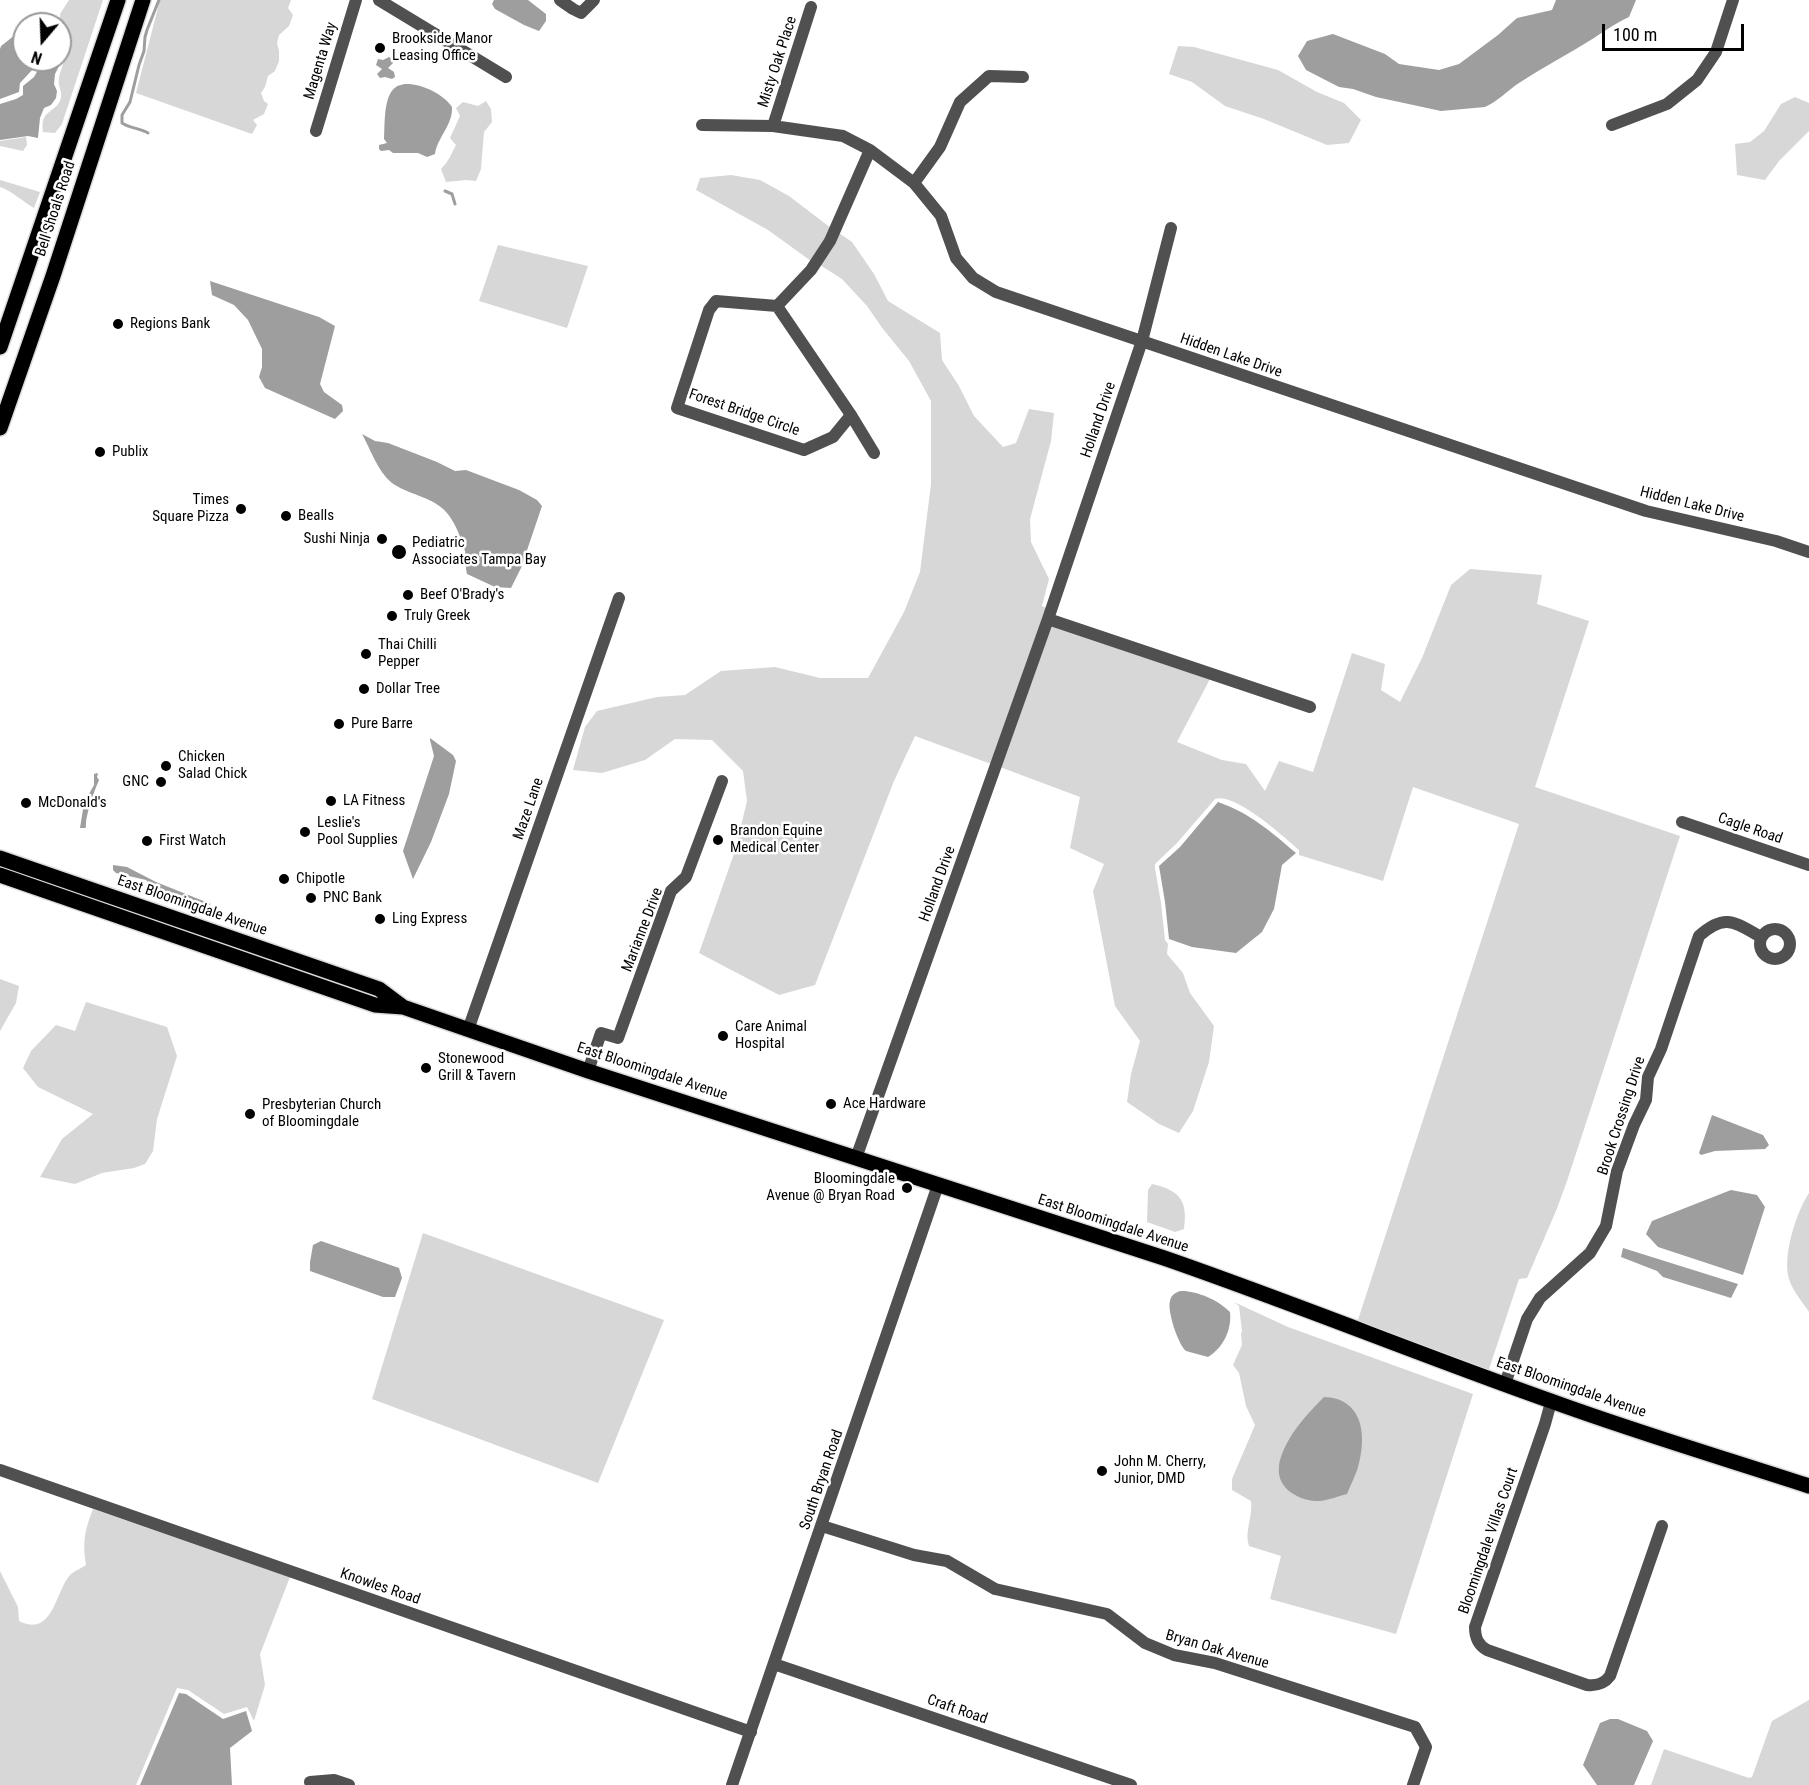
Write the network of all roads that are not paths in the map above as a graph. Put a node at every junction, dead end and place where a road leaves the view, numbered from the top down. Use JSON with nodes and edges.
{"nodes":[{"id":1,"x":118,"y":0,"type":"edge"},
{"id":2,"x":143,"y":0,"type":"edge"},
{"id":3,"x":356,"y":0,"type":"edge"},
{"id":4,"x":379,"y":0,"type":"edge"},
{"id":5,"x":560,"y":0,"type":"edge"},
{"id":6,"x":594,"y":0,"type":"edge"},
{"id":7,"x":1733,"y":0,"type":"edge"},
{"id":8,"x":811,"y":7,"type":"dead end"},
{"id":9,"x":1023,"y":77,"type":"dead end"},
{"id":10,"x":506,"y":78,"type":"dead end"},
{"id":11,"x":702,"y":125,"type":"dead end"},
{"id":12,"x":1612,"y":125,"type":"dead end"},
{"id":13,"x":773,"y":126,"type":"junction"},
{"id":14,"x":316,"y":131,"type":"dead end"},
{"id":15,"x":870,"y":150,"type":"junction"},
{"id":16,"x":914,"y":183,"type":"junction"},
{"id":17,"x":1171,"y":228,"type":"dead end"},
{"id":18,"x":777,"y":306,"type":"junction"},
{"id":19,"x":1142,"y":341,"type":"junction"},
{"id":20,"x":0,"y":347,"type":"edge"},
{"id":21,"x":851,"y":415,"type":"junction"},
{"id":22,"x":0,"y":428,"type":"edge"},
{"id":23,"x":874,"y":453,"type":"dead end"},
{"id":24,"x":1809,"y":552,"type":"edge"},
{"id":25,"x":619,"y":598,"type":"dead end"},
{"id":26,"x":1048,"y":619,"type":"junction"},
{"id":27,"x":1310,"y":707,"type":"dead end"},
{"id":28,"x":722,"y":781,"type":"dead end"},
{"id":29,"x":1682,"y":822,"type":"dead end"},
{"id":30,"x":0,"y":858,"type":"edge"},
{"id":31,"x":1809,"y":865,"type":"edge"},
{"id":32,"x":0,"y":875,"type":"edge"},
{"id":33,"x":1761,"y":937,"type":"dead end"},
{"id":34,"x":403,"y":1007,"type":"junction"},
{"id":35,"x":468,"y":1029,"type":"junction"},
{"id":36,"x":588,"y":1071,"type":"junction"},
{"id":37,"x":856,"y":1158,"type":"junction"},
{"id":38,"x":938,"y":1185,"type":"junction"},
{"id":39,"x":1505,"y":1384,"type":"junction"},
{"id":40,"x":1551,"y":1402,"type":"junction"},
{"id":41,"x":0,"y":1470,"type":"edge"},
{"id":42,"x":1809,"y":1486,"type":"edge"},
{"id":43,"x":822,"y":1526,"type":"junction"},
{"id":44,"x":1662,"y":1526,"type":"dead end"},
{"id":45,"x":774,"y":1664,"type":"junction"},
{"id":46,"x":751,"y":1732,"type":"junction"},
{"id":47,"x":310,"y":1782,"type":"dead end"},
{"id":48,"x":350,"y":1785,"type":"edge"},
{"id":49,"x":732,"y":1785,"type":"edge"},
{"id":50,"x":1131,"y":1785,"type":"edge"},
{"id":51,"x":1413,"y":1785,"type":"edge"}],
"edges":[{"from":1,"to":20,"type":"main road","name":"Bell Shoals Road"},
{"from":2,"to":22,"type":"main road","name":"Bell Shoals Road"},
{"from":3,"to":14,"type":"street","name":"Magenta Way"},
{"from":4,"to":10,"type":"street"},
{"from":5,"to":6,"type":"street"},
{"from":7,"to":12,"type":"street"},
{"from":8,"to":13,"type":"street","name":"Misty Oak Place"},
{"from":9,"to":16,"type":"street"},
{"from":11,"to":13,"type":"street","name":"Hidden Lake Drive"},
{"from":13,"to":15,"type":"street","name":"Hidden Lake Drive"},
{"from":15,"to":16,"type":"street","name":"Hidden Lake Drive"},
{"from":15,"to":18,"type":"street"},
{"from":16,"to":19,"type":"street","name":"Hidden Lake Drive"},
{"from":17,"to":19,"type":"street","name":"Holland Drive"},
{"from":18,"to":21,"type":"street"},
{"from":18,"to":21,"type":"street","name":"Forest Bridge Circle"},
{"from":19,"to":24,"type":"street","name":"Hidden Lake Drive"},
{"from":19,"to":26,"type":"street","name":"Holland Drive"},
{"from":21,"to":23,"type":"street"},
{"from":25,"to":35,"type":"street","name":"Maze Lane"},
{"from":26,"to":27,"type":"street"},
{"from":26,"to":37,"type":"street","name":"Holland Drive"},
{"from":28,"to":36,"type":"street","name":"Marianne Drive"},
{"from":29,"to":31,"type":"street","name":"Cagle Road"},
{"from":30,"to":34,"type":"main road","name":"East Bloomingdale Avenue"},
{"from":32,"to":34,"type":"main road","name":"East Bloomingdale Avenue"},
{"from":33,"to":39,"type":"street","name":"Brook Crossing Drive"},
{"from":34,"to":35,"type":"main road","name":"East Bloomingdale Avenue"},
{"from":35,"to":36,"type":"main road","name":"East Bloomingdale Avenue"},
{"from":36,"to":37,"type":"main road","name":"East Bloomingdale Avenue"},
{"from":37,"to":38,"type":"main road","name":"East Bloomingdale Avenue"},
{"from":38,"to":39,"type":"main road","name":"East Bloomingdale Avenue"},
{"from":38,"to":43,"type":"street","name":"South Bryan Road"},
{"from":39,"to":40,"type":"main road","name":"East Bloomingdale Avenue"},
{"from":40,"to":42,"type":"main road","name":"East Bloomingdale Avenue"},
{"from":40,"to":44,"type":"street","name":"Bloomingdale Villas Court"},
{"from":41,"to":46,"type":"street","name":"Knowles Road"},
{"from":43,"to":45,"type":"street","name":"South Bryan Road"},
{"from":43,"to":51,"type":"street","name":"Bryan Oak Avenue"},
{"from":45,"to":46,"type":"street","name":"South Bryan Road"},
{"from":45,"to":50,"type":"street","name":"Craft Road"},
{"from":46,"to":49,"type":"street","name":"South Bryan Road"},
{"from":47,"to":48,"type":"street"}]}
